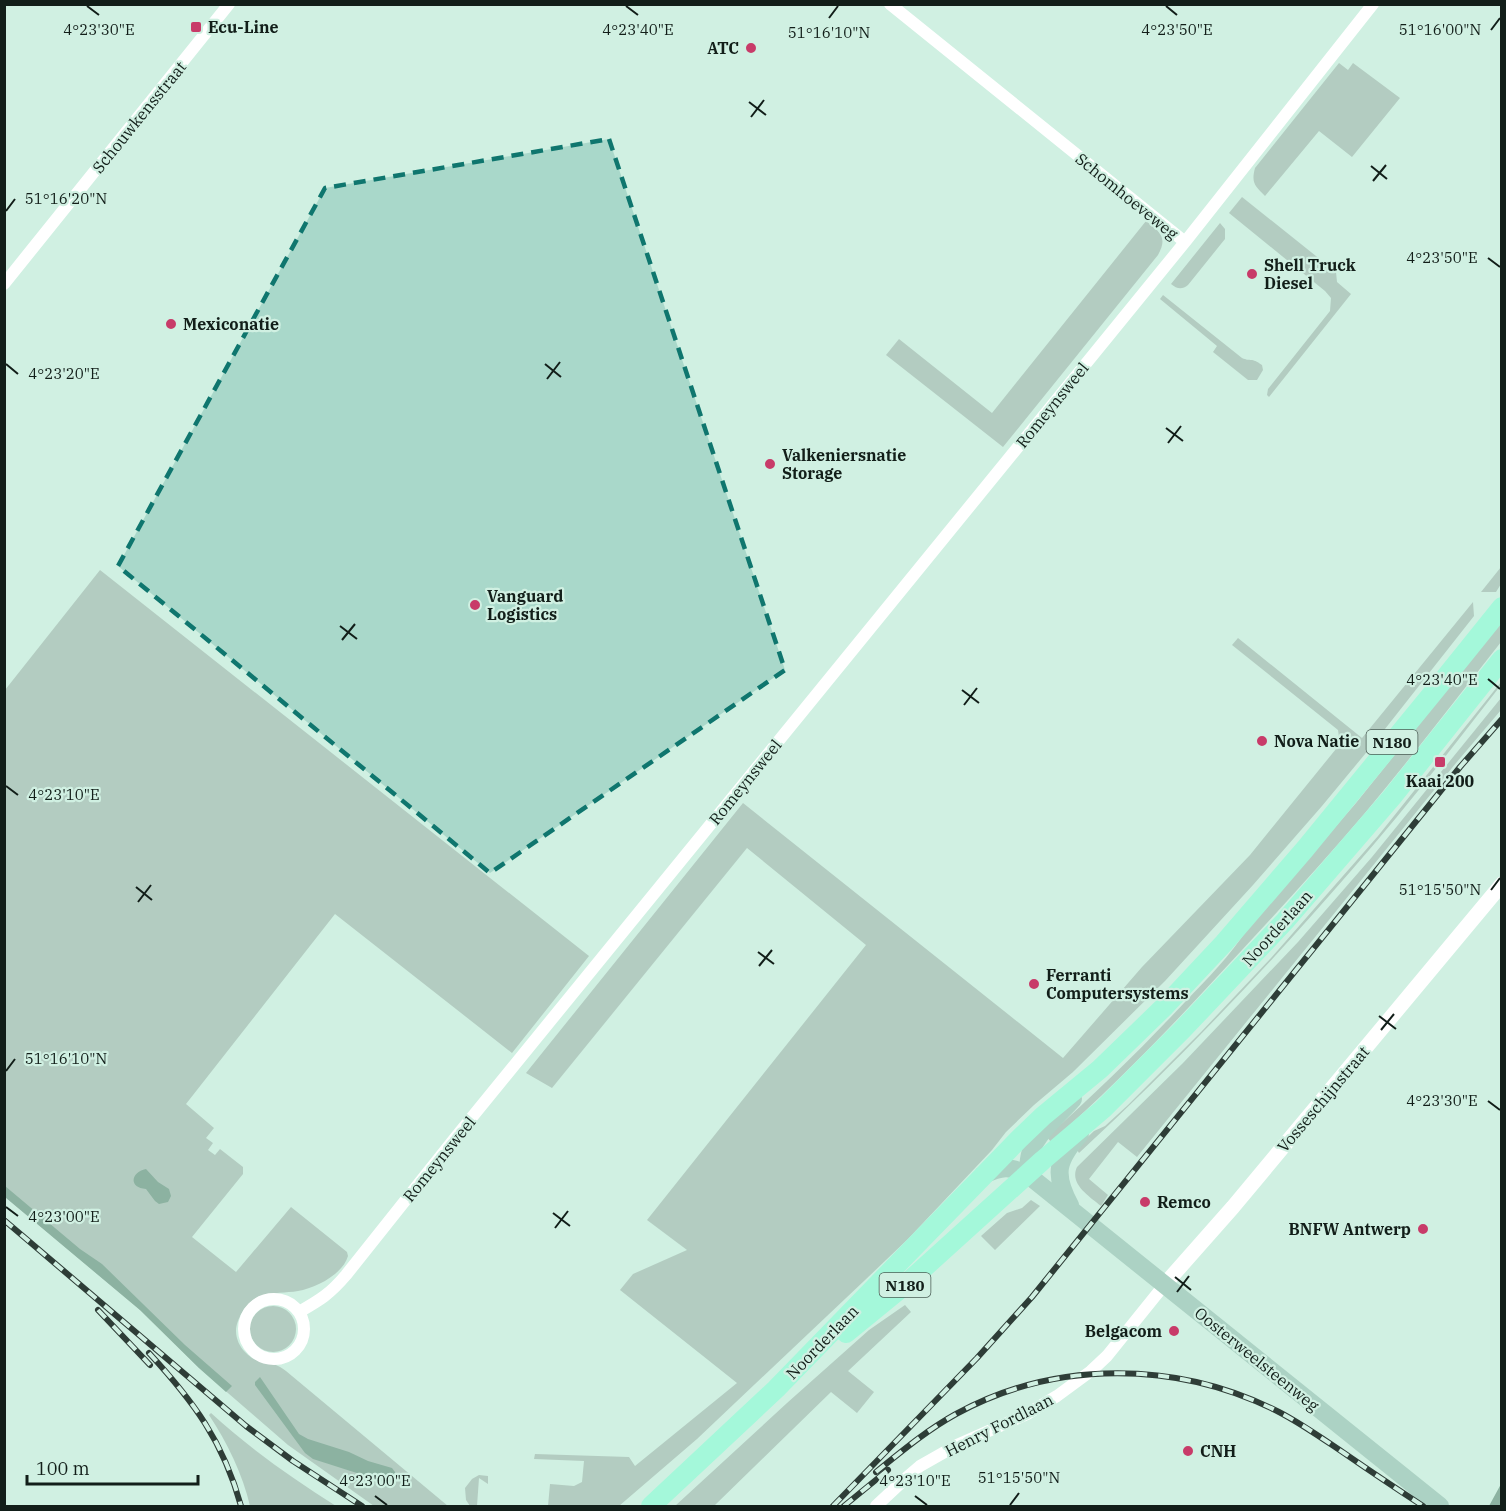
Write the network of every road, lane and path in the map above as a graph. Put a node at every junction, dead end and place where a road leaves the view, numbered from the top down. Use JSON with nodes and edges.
{"nodes":[{"id":1,"x":890,"y":4,"type":"edge"},
{"id":2,"x":1373,"y":4,"type":"edge"},
{"id":3,"x":231,"y":5,"type":"edge"},
{"id":4,"x":1185,"y":242,"type":"junction"},
{"id":5,"x":4,"y":284,"type":"edge"},
{"id":6,"x":1502,"y":607,"type":"edge"},
{"id":7,"x":1502,"y":659,"type":"edge"},
{"id":8,"x":1502,"y":884,"type":"edge"},
{"id":9,"x":1100,"y":1070,"type":"junction"},
{"id":10,"x":1103,"y":1108,"type":"junction"},
{"id":11,"x":1028,"y":1175,"type":"junction"},
{"id":12,"x":981,"y":1176,"type":"junction"},
{"id":13,"x":1072,"y":1210,"type":"junction"},
{"id":14,"x":1165,"y":1284,"type":"junction"},
{"id":15,"x":299,"y":1312,"type":"junction"},
{"id":16,"x":776,"y":1389,"type":"junction"},
{"id":17,"x":651,"y":1506,"type":"edge"},
{"id":18,"x":876,"y":1506,"type":"edge"},
{"id":19,"x":1440,"y":1506,"type":"edge"}],
"edges":[{"from":1,"to":4,"type":"street","name":"Schomhoeveweg"},
{"from":2,"to":4,"type":"street","name":"Schomhoeveweg"},
{"from":3,"to":5,"type":"street","name":"Schouwkensstraat"},
{"from":4,"to":15,"type":"street","name":"Romeynsweel"},
{"from":6,"to":9,"type":"main road","name":"Noorderlaan","number":"N180"},
{"from":7,"to":10,"type":"main road","name":"Noorderlaan","number":"N180"},
{"from":8,"to":14,"type":"street","name":"Vosseschijnstraat"},
{"from":9,"to":11,"type":"main road","name":"Noorderlaan"},
{"from":9,"to":12,"type":"main road","name":"Noorderlaan","number":"N180"},
{"from":10,"to":11,"type":"main road","name":"Noorderlaan","number":"N180"},
{"from":10,"to":13,"type":"main road"},
{"from":11,"to":12,"type":"main road","name":"Oosterweelsteenweg"},
{"from":11,"to":13,"type":"main road","name":"Oosterweelsteenweg"},
{"from":11,"to":16,"type":"main road","name":"Noorderlaan","number":"N180"},
{"from":12,"to":16,"type":"main road","name":"Noorderlaan","number":"N180"},
{"from":13,"to":14,"type":"main road","name":"Oosterweelsteenweg"},
{"from":14,"to":18,"type":"street","name":"Henry Fordlaan"},
{"from":14,"to":19,"type":"main road","name":"Oosterweelsteenweg"},
{"from":15,"to":15,"type":"street"},
{"from":16,"to":17,"type":"main road","name":"Noorderlaan","number":"N180"}]}
